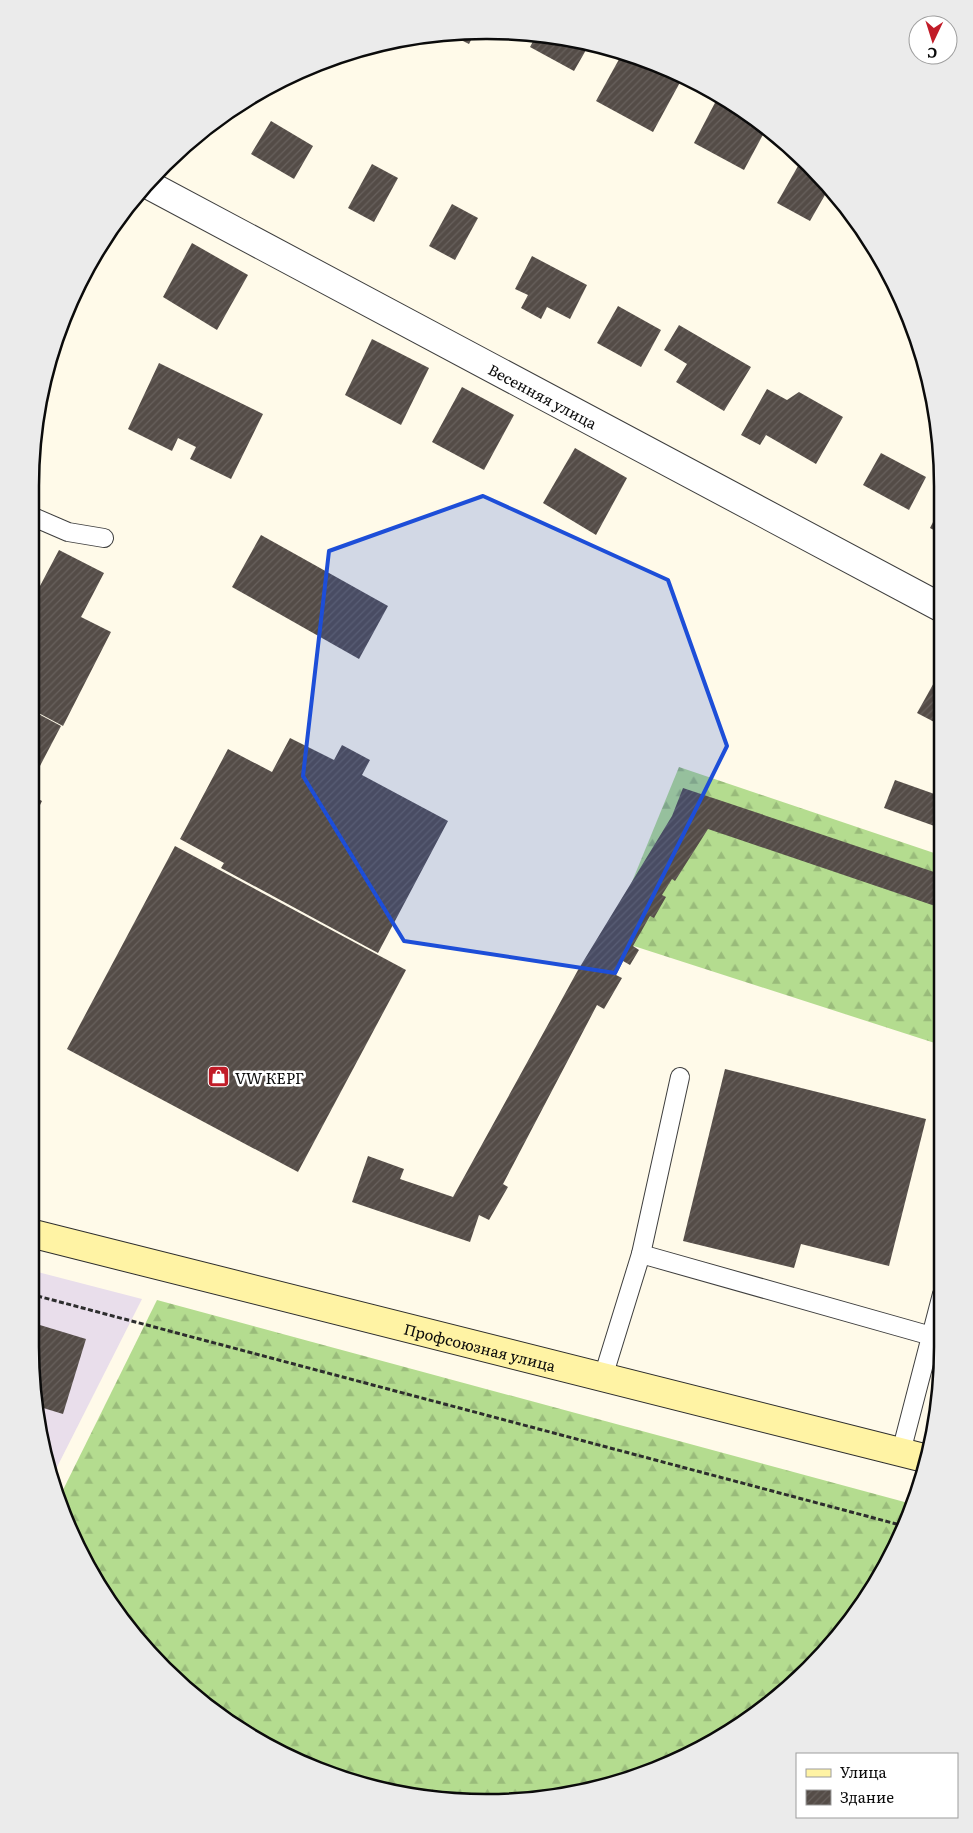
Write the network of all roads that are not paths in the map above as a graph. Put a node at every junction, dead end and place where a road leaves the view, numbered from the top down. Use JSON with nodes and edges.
{"nodes":[{"id":1,"x":153,"y":187,"type":"edge"},
{"id":2,"x":39,"y":519,"type":"edge"},
{"id":3,"x":104,"y":538,"type":"dead end"},
{"id":4,"x":934,"y":604,"type":"edge"},
{"id":5,"x":680,"y":1077,"type":"dead end"},
{"id":6,"x":39,"y":1235,"type":"edge"},
{"id":7,"x":641,"y":1254,"type":"junction"},
{"id":8,"x":934,"y":1336,"type":"edge"},
{"id":9,"x":934,"y":1344,"type":"edge"},
{"id":10,"x":603,"y":1377,"type":"junction"},
{"id":11,"x":901,"y":1452,"type":"junction"},
{"id":12,"x":920,"y":1457,"type":"edge"}],
"edges":[{"from":1,"to":4,"type":"street","name":"Весенняя улица"},
{"from":2,"to":3,"type":"lane"},
{"from":5,"to":7,"type":"lane"},
{"from":6,"to":10,"type":"main road","name":"Профсоюзная улица"},
{"from":7,"to":8,"type":"lane"},
{"from":7,"to":10,"type":"lane"},
{"from":9,"to":11,"type":"lane"},
{"from":10,"to":11,"type":"main road","name":"Профсоюзная улица"},
{"from":11,"to":12,"type":"main road","name":"Профсоюзная улица"}]}
